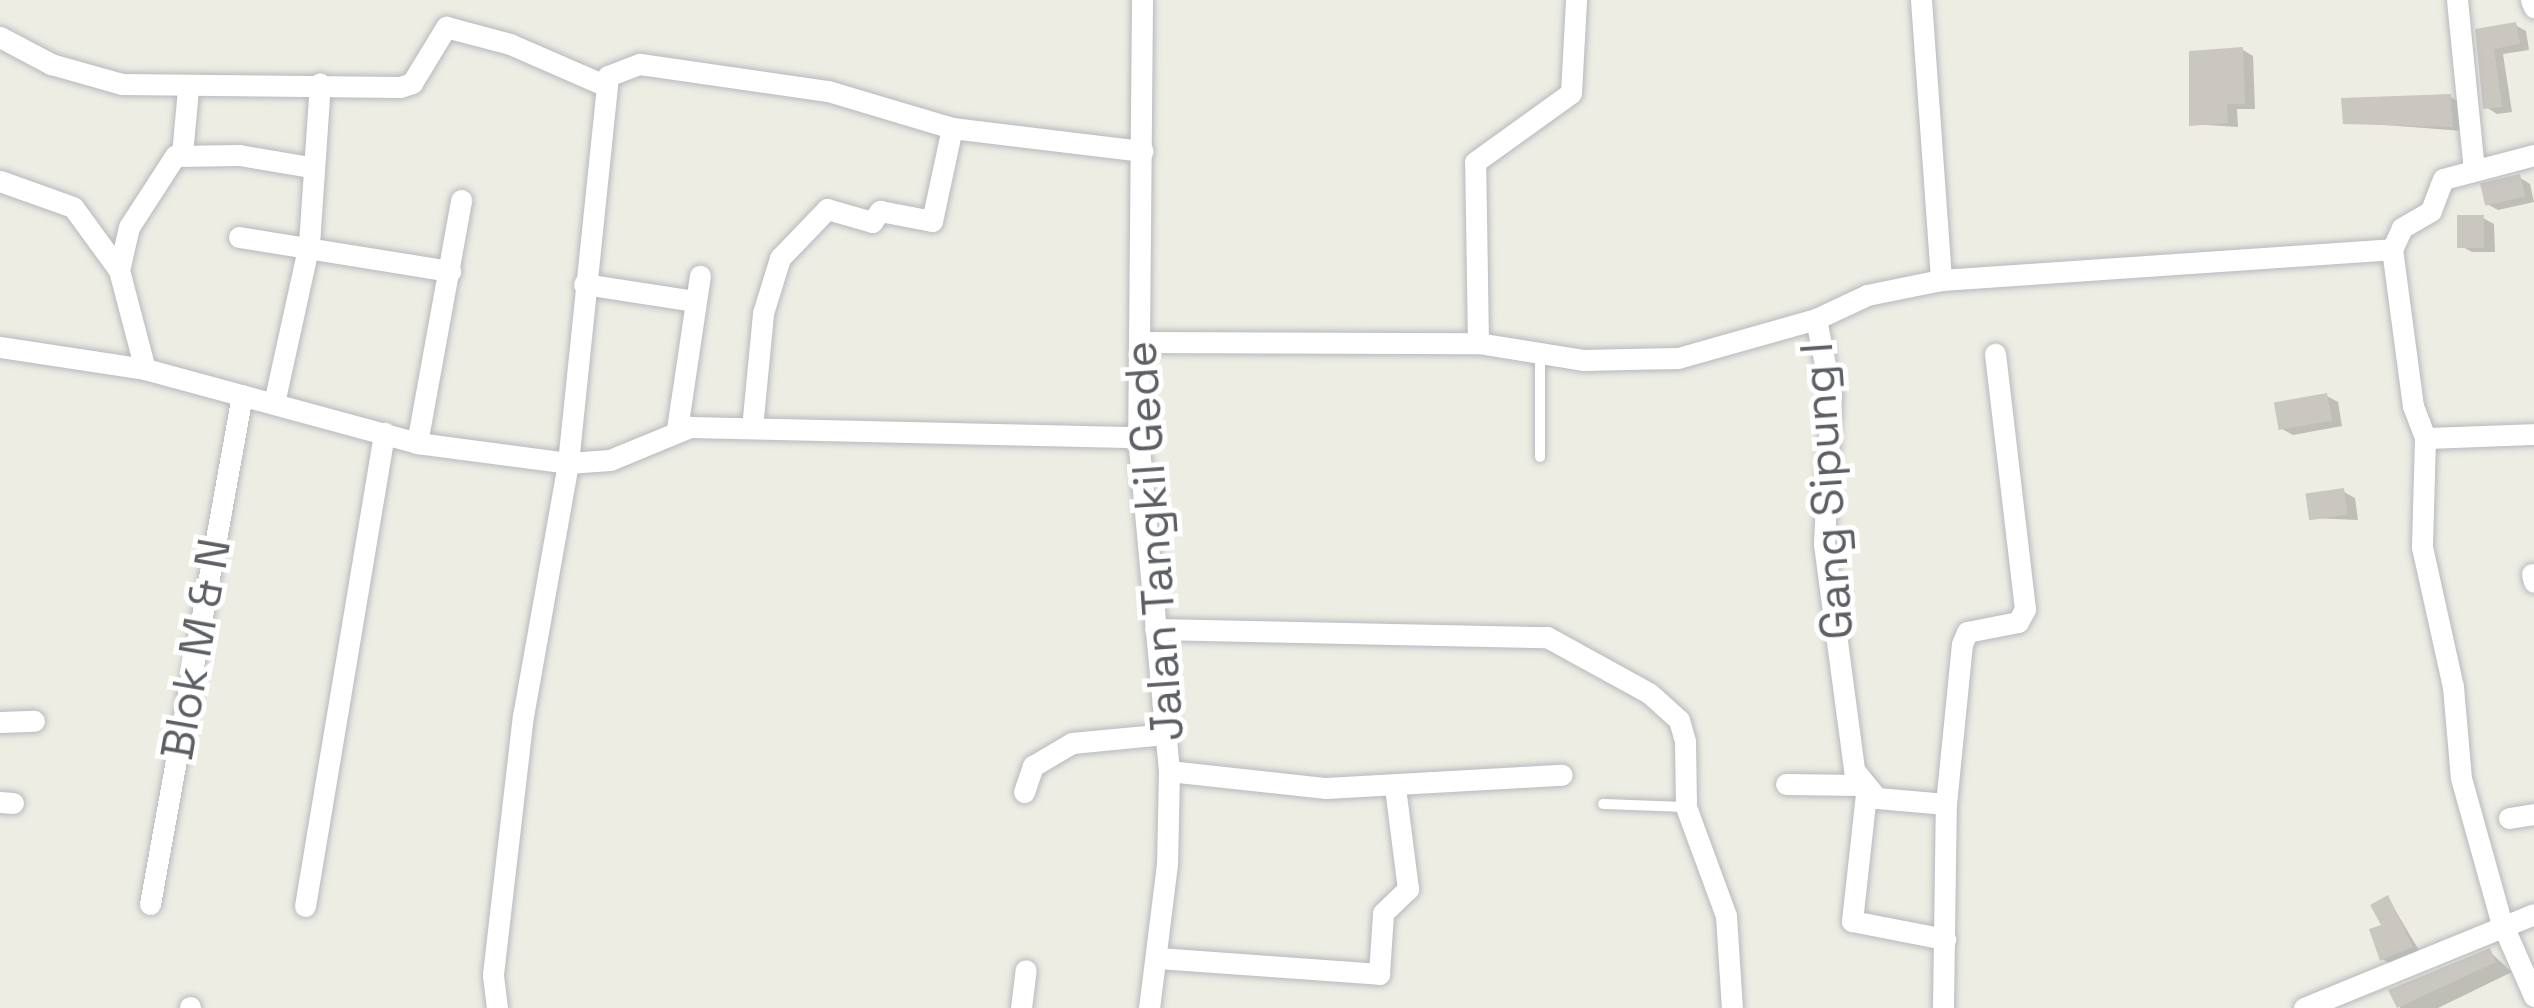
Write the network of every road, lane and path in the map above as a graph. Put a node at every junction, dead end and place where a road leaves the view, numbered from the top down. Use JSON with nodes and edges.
{"nodes":[{"id":1,"x":1142,"y":0,"type":"edge"},
{"id":2,"x":1576,"y":0,"type":"edge"},
{"id":3,"x":1921,"y":0,"type":"edge"},
{"id":4,"x":2457,"y":0,"type":"edge"},
{"id":5,"x":0,"y":37,"type":"edge"},
{"id":6,"x":320,"y":83,"type":"junction"},
{"id":7,"x":604,"y":86,"type":"junction"},
{"id":8,"x":188,"y":89,"type":"junction"},
{"id":9,"x":952,"y":128,"type":"junction"},
{"id":10,"x":1143,"y":151,"type":"junction"},
{"id":11,"x":182,"y":154,"type":"junction"},
{"id":12,"x":2534,"y":155,"type":"edge"},
{"id":13,"x":310,"y":167,"type":"junction"},
{"id":14,"x":2474,"y":170,"type":"junction"},
{"id":15,"x":0,"y":181,"type":"edge"},
{"id":16,"x":461,"y":200,"type":"dead end"},
{"id":17,"x":238,"y":236,"type":"dead end"},
{"id":18,"x":309,"y":244,"type":"junction"},
{"id":19,"x":2392,"y":249,"type":"junction"},
{"id":20,"x":119,"y":270,"type":"junction"},
{"id":21,"x":449,"y":272,"type":"junction"},
{"id":22,"x":700,"y":276,"type":"dead end"},
{"id":23,"x":1941,"y":280,"type":"junction"},
{"id":24,"x":584,"y":284,"type":"junction"},
{"id":25,"x":695,"y":301,"type":"junction"},
{"id":26,"x":1816,"y":319,"type":"junction"},
{"id":27,"x":1139,"y":342,"type":"junction"},
{"id":28,"x":1478,"y":343,"type":"junction"},
{"id":29,"x":0,"y":347,"type":"edge"},
{"id":30,"x":1995,"y":354,"type":"dead end"},
{"id":31,"x":1540,"y":356,"type":"junction"},
{"id":32,"x":145,"y":369,"type":"junction"},
{"id":33,"x":242,"y":394,"type":"junction"},
{"id":34,"x":274,"y":404,"type":"junction"},
{"id":35,"x":752,"y":428,"type":"junction"},
{"id":36,"x":677,"y":429,"type":"junction"},
{"id":37,"x":384,"y":433,"type":"junction"},
{"id":38,"x":2534,"y":434,"type":"edge"},
{"id":39,"x":1138,"y":437,"type":"junction"},
{"id":40,"x":2425,"y":438,"type":"junction"},
{"id":41,"x":417,"y":443,"type":"junction"},
{"id":42,"x":1540,"y":457,"type":"dead end"},
{"id":43,"x":568,"y":463,"type":"junction"},
{"id":44,"x":1155,"y":628,"type":"junction"},
{"id":45,"x":34,"y":721,"type":"dead end"},
{"id":46,"x":0,"y":722,"type":"edge"},
{"id":47,"x":1166,"y":734,"type":"junction"},
{"id":48,"x":1168,"y":771,"type":"junction"},
{"id":49,"x":1562,"y":775,"type":"dead end"},
{"id":50,"x":1786,"y":784,"type":"dead end"},
{"id":51,"x":1395,"y":787,"type":"junction"},
{"id":52,"x":1863,"y":789,"type":"junction"},
{"id":53,"x":1024,"y":792,"type":"dead end"},
{"id":54,"x":1603,"y":804,"type":"dead end"},
{"id":55,"x":1946,"y":804,"type":"junction"},
{"id":56,"x":1686,"y":807,"type":"junction"},
{"id":57,"x":2534,"y":814,"type":"edge"},
{"id":58,"x":2510,"y":818,"type":"dead end"},
{"id":59,"x":151,"y":904,"type":"dead end"},
{"id":60,"x":304,"y":907,"type":"dead end"},
{"id":61,"x":2534,"y":914,"type":"edge"},
{"id":62,"x":2501,"y":921,"type":"junction"},
{"id":63,"x":1945,"y":939,"type":"junction"},
{"id":64,"x":1158,"y":958,"type":"junction"},
{"id":65,"x":1026,"y":970,"type":"dead end"},
{"id":66,"x":2534,"y":996,"type":"edge"},
{"id":67,"x":497,"y":1008,"type":"edge"},
{"id":68,"x":1022,"y":1008,"type":"edge"},
{"id":69,"x":1149,"y":1008,"type":"edge"},
{"id":70,"x":1732,"y":1008,"type":"edge"},
{"id":71,"x":1943,"y":1008,"type":"edge"},
{"id":72,"x":2304,"y":1008,"type":"edge"}],
"edges":[{"from":1,"to":10,"type":"street","name":"Jalan Tangkil Gede"},
{"from":2,"to":28,"type":"street"},
{"from":3,"to":23,"type":"street"},
{"from":4,"to":14,"type":"street"},
{"from":5,"to":8,"type":"street"},
{"from":6,"to":7,"type":"street"},
{"from":6,"to":8,"type":"street"},
{"from":6,"to":13,"type":"street"},
{"from":7,"to":9,"type":"street"},
{"from":7,"to":24,"type":"street"},
{"from":8,"to":11,"type":"street"},
{"from":9,"to":10,"type":"street"},
{"from":9,"to":35,"type":"street"},
{"from":10,"to":27,"type":"street","name":"Jalan Tangkil Gede"},
{"from":11,"to":13,"type":"street"},
{"from":11,"to":20,"type":"street"},
{"from":12,"to":14,"type":"street"},
{"from":13,"to":18,"type":"street"},
{"from":14,"to":19,"type":"street"},
{"from":15,"to":20,"type":"street"},
{"from":16,"to":21,"type":"street"},
{"from":17,"to":18,"type":"street"},
{"from":18,"to":21,"type":"street"},
{"from":18,"to":34,"type":"street"},
{"from":19,"to":23,"type":"street"},
{"from":19,"to":40,"type":"street"},
{"from":20,"to":32,"type":"street"},
{"from":21,"to":41,"type":"street"},
{"from":22,"to":25,"type":"street"},
{"from":23,"to":26,"type":"street"},
{"from":24,"to":25,"type":"street"},
{"from":24,"to":43,"type":"street"},
{"from":25,"to":36,"type":"street"},
{"from":26,"to":31,"type":"street"},
{"from":26,"to":52,"type":"street","name":"Gang Sipung I"},
{"from":27,"to":28,"type":"street"},
{"from":27,"to":39,"type":"street","name":"Jalan Tangkil Gede"},
{"from":28,"to":31,"type":"street"},
{"from":29,"to":32,"type":"street"},
{"from":30,"to":55,"type":"street"},
{"from":31,"to":42,"type":"lane"},
{"from":32,"to":33,"type":"street"},
{"from":33,"to":34,"type":"street"},
{"from":33,"to":59,"type":"street","name":"Blok M & N"},
{"from":34,"to":37,"type":"street"},
{"from":35,"to":36,"type":"street"},
{"from":35,"to":39,"type":"street"},
{"from":36,"to":43,"type":"street"},
{"from":37,"to":41,"type":"street"},
{"from":37,"to":60,"type":"street"},
{"from":38,"to":40,"type":"street"},
{"from":39,"to":44,"type":"street","name":"Jalan Tangkil Gede"},
{"from":40,"to":62,"type":"street"},
{"from":41,"to":43,"type":"street"},
{"from":43,"to":67,"type":"street"},
{"from":44,"to":47,"type":"street","name":"Jalan Tangkil Gede"},
{"from":44,"to":56,"type":"street"},
{"from":45,"to":46,"type":"street"},
{"from":47,"to":48,"type":"street","name":"Jalan Tangkil Gede"},
{"from":47,"to":53,"type":"street"},
{"from":48,"to":51,"type":"street"},
{"from":48,"to":64,"type":"street","name":"Jalan Tangkil Gede"},
{"from":49,"to":51,"type":"street"},
{"from":50,"to":52,"type":"street"},
{"from":51,"to":64,"type":"street"},
{"from":52,"to":55,"type":"street"},
{"from":52,"to":63,"type":"street","name":"Gang Sipung I"},
{"from":54,"to":56,"type":"lane"},
{"from":55,"to":63,"type":"street"},
{"from":56,"to":70,"type":"street"},
{"from":57,"to":58,"type":"street"},
{"from":61,"to":62,"type":"street"},
{"from":62,"to":66,"type":"street"},
{"from":62,"to":72,"type":"street"},
{"from":63,"to":71,"type":"street"},
{"from":64,"to":69,"type":"street","name":"Jalan Tangkil Gede"},
{"from":65,"to":68,"type":"street"}]}
